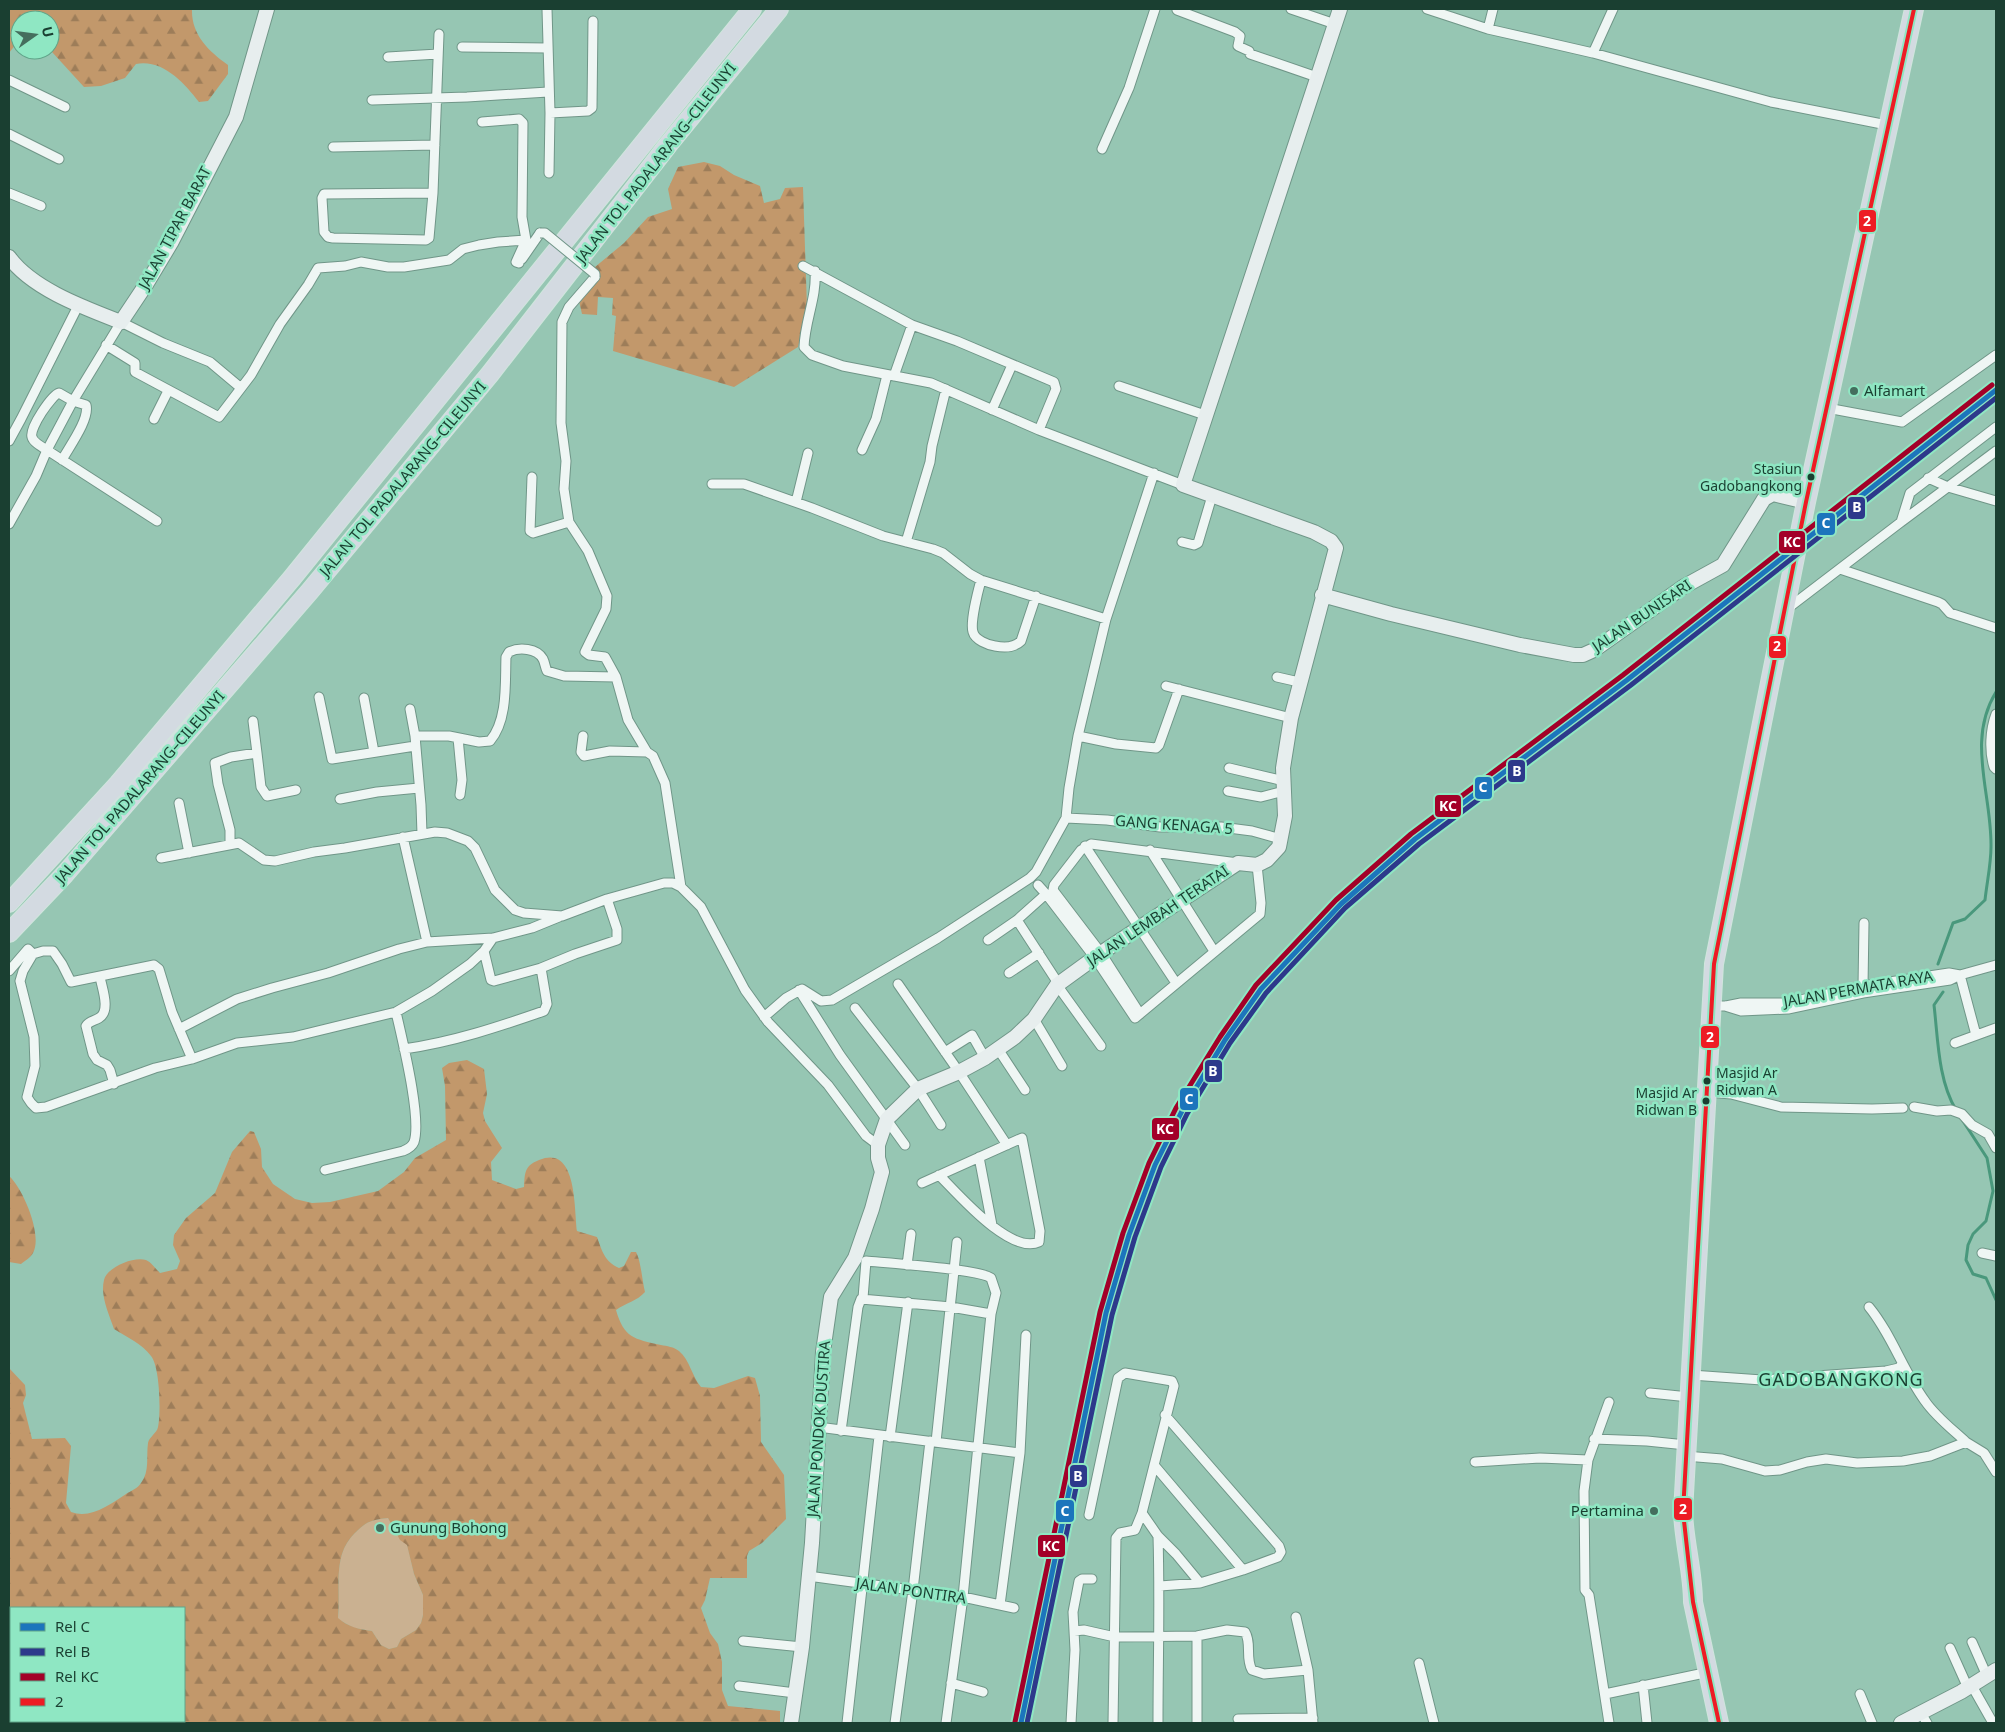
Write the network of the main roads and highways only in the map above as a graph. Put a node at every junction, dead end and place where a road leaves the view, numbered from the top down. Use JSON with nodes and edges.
{"nodes":[{"id":1,"x":267,"y":9,"type":"edge"},
{"id":2,"x":752,"y":9,"type":"edge"},
{"id":3,"x":780,"y":9,"type":"edge"},
{"id":4,"x":1340,"y":9,"type":"edge"},
{"id":5,"x":1914,"y":9,"type":"edge"},
{"id":6,"x":9,"y":257,"type":"edge"},
{"id":7,"x":1805,"y":505,"type":"junction"},
{"id":8,"x":1322,"y":595,"type":"junction"},
{"id":9,"x":9,"y":903,"type":"edge"},
{"id":10,"x":9,"y":933,"type":"edge"},
{"id":11,"x":878,"y":1145,"type":"joint"},
{"id":12,"x":1693,"y":1586,"type":"junction"},
{"id":13,"x":1992,"y":1673,"type":"edge"},
{"id":14,"x":1924,"y":1718,"type":"edge"},
{"id":15,"x":791,"y":1723,"type":"edge"},
{"id":16,"x":1719,"y":1723,"type":"edge"},
{"id":17,"x":1727,"y":1723,"type":"edge"},
{"id":18,"x":1901,"y":1723,"type":"edge"}],
"edges":[{"from":1,"to":6,"type":"main road","name":"JALAN TIPAR BARAT"},
{"from":2,"to":9,"type":"highway","name":"JALAN TOL PADALARANG–CILEUNYI"},
{"from":3,"to":10,"type":"highway","name":"JALAN TOL PADALARANG–CILEUNYI"},
{"from":4,"to":8,"type":"main road"},
{"from":5,"to":7,"type":"highway"},
{"from":7,"to":8,"type":"main road","name":"JALAN BUNISARI"},
{"from":7,"to":12,"type":"highway"},
{"from":8,"to":11,"type":"main road","name":"JALAN LEMBAH TERATAI"},
{"from":11,"to":15,"type":"main road","name":"JALAN PONDOK DUSTIRA"},
{"from":12,"to":16,"type":"highway"},
{"from":12,"to":17,"type":"highway"},
{"from":13,"to":14,"type":"main road"},
{"from":14,"to":18,"type":"main road"}]}
